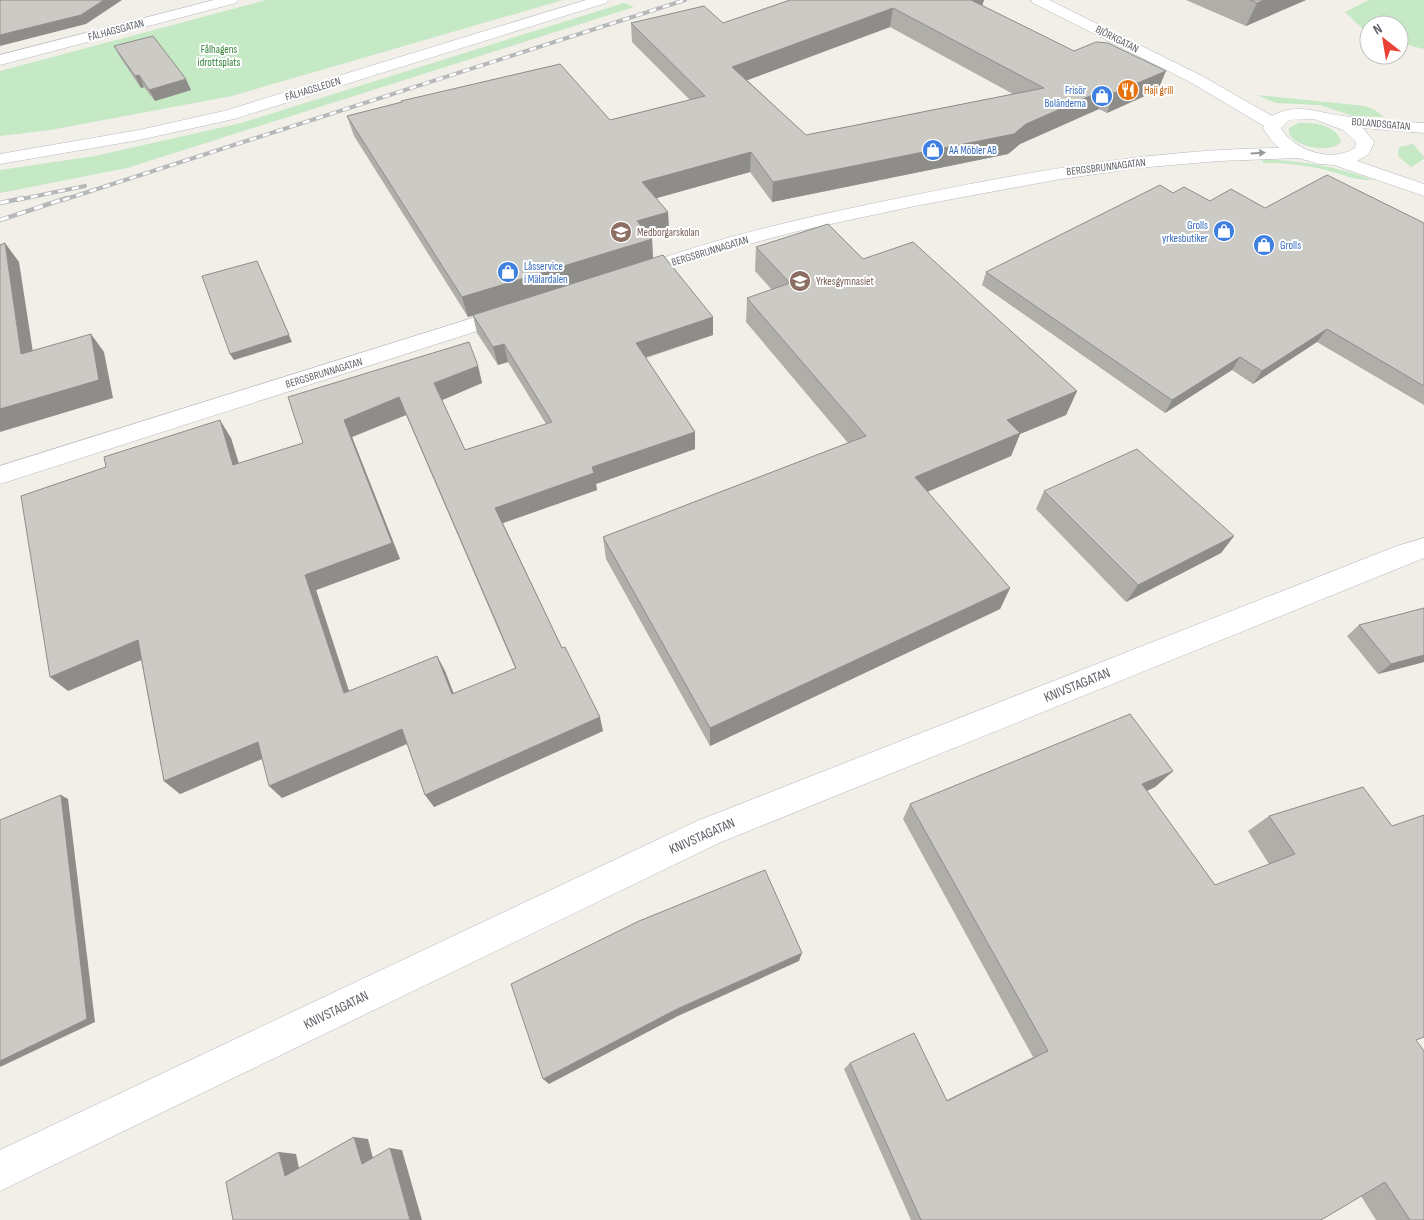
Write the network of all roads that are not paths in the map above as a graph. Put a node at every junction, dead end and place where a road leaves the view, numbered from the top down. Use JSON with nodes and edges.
{"nodes":[{"id":1,"x":231,"y":0,"type":"edge"},
{"id":2,"x":601,"y":0,"type":"edge"},
{"id":3,"x":1038,"y":0,"type":"edge"},
{"id":4,"x":146,"y":6,"type":"dead end"},
{"id":5,"x":107,"y":33,"type":"junction"},
{"id":6,"x":0,"y":60,"type":"edge"},
{"id":7,"x":1196,"y":79,"type":"junction"},
{"id":8,"x":1292,"y":114,"type":"junction"},
{"id":9,"x":1338,"y":121,"type":"junction"},
{"id":10,"x":1272,"y":126,"type":"junction"},
{"id":11,"x":1424,"y":128,"type":"edge"},
{"id":12,"x":1424,"y":134,"type":"edge"},
{"id":13,"x":1364,"y":146,"type":"junction"},
{"id":14,"x":1302,"y":153,"type":"junction"},
{"id":15,"x":1175,"y":158,"type":"junction"},
{"id":16,"x":0,"y":159,"type":"edge"},
{"id":17,"x":1336,"y":159,"type":"junction"},
{"id":18,"x":1424,"y":183,"type":"edge"},
{"id":19,"x":1424,"y":190,"type":"edge"},
{"id":20,"x":610,"y":282,"type":"edge"},
{"id":21,"x":527,"y":308,"type":"edge"},
{"id":22,"x":0,"y":475,"type":"edge"},
{"id":23,"x":1424,"y":548,"type":"edge"},
{"id":24,"x":0,"y":1171,"type":"edge"}],
"edges":[{"from":1,"to":5,"type":"street","name":"FÅLHAGSGATAN"},
{"from":2,"to":16,"type":"street","name":"FÅLHAGSLEDEN"},
{"from":3,"to":7,"type":"street","name":"BJÖRKGATAN"},
{"from":4,"to":5,"type":"street"},
{"from":5,"to":6,"type":"street","name":"FÅLHAGSGATAN"},
{"from":7,"to":8,"type":"street","name":"BJÖRKGATAN"},
{"from":7,"to":10,"type":"street","name":"BJÖRKGATAN"},
{"from":8,"to":9,"type":"street"},
{"from":8,"to":10,"type":"street","name":"BERGSBRUNNAGATAN"},
{"from":9,"to":11,"type":"street","name":"BOLANDSGATAN"},
{"from":9,"to":13,"type":"street"},
{"from":10,"to":14,"type":"street"},
{"from":10,"to":15,"type":"street","name":"BERGSBRUNNAGATAN"},
{"from":12,"to":13,"type":"street","name":"BOLANDSGATAN"},
{"from":13,"to":17,"type":"street","name":"BOLANDSGATAN"},
{"from":13,"to":18,"type":"street"},
{"from":15,"to":14,"type":"street","name":"BERGSBRUNNAGATAN","one_way":true},
{"from":14,"to":17,"type":"street"},
{"from":15,"to":20,"type":"street","name":"BERGSBRUNNAGATAN"},
{"from":17,"to":19,"type":"street"},
{"from":21,"to":22,"type":"street","name":"BERGSBRUNNAGATAN"},
{"from":23,"to":24,"type":"street","name":"KNIVSTAGATAN"}]}
